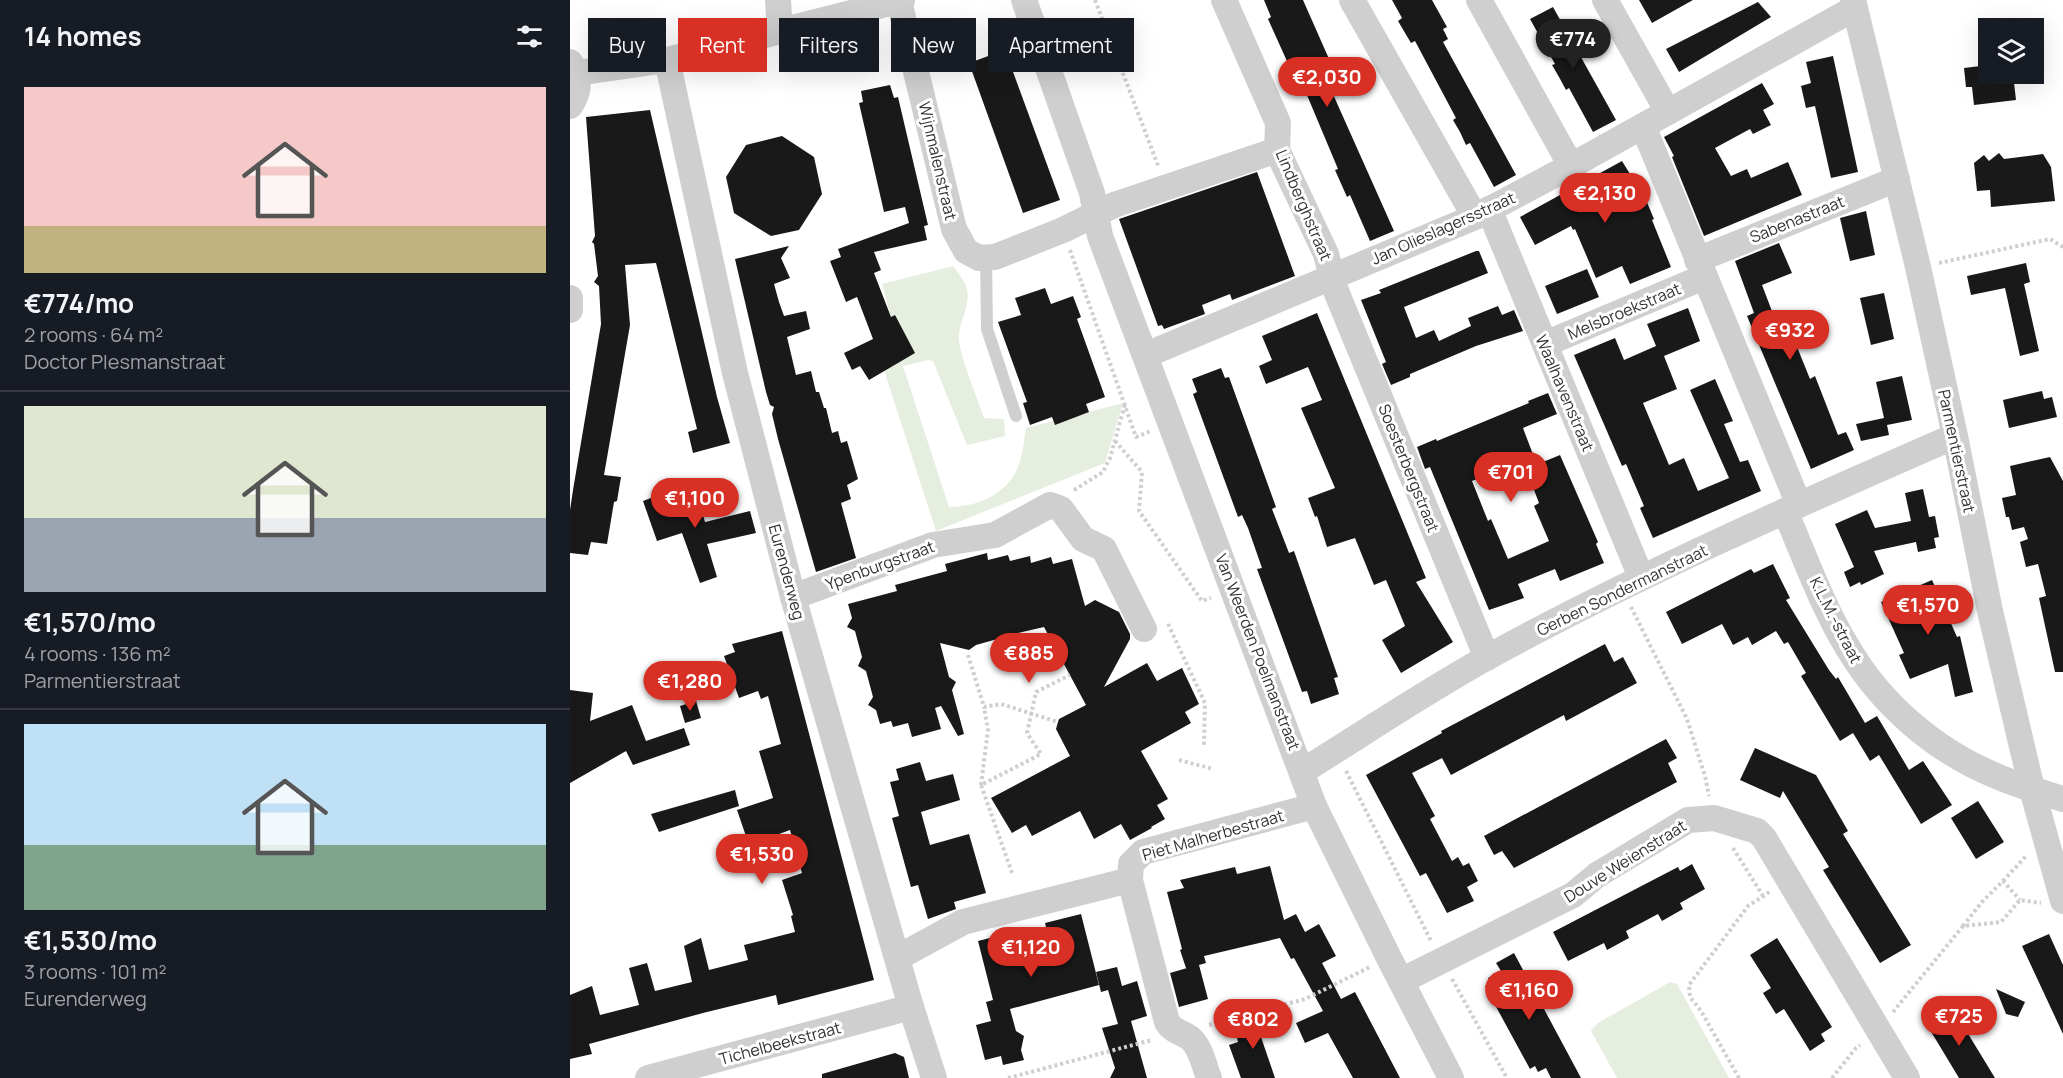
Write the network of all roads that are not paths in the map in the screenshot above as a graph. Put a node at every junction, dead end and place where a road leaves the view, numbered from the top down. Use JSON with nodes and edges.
{"nodes":[{"id":1,"x":777,"y":0,"type":"edge"},
{"id":2,"x":901,"y":0,"type":"edge"},
{"id":3,"x":1024,"y":0,"type":"edge"},
{"id":4,"x":1224,"y":0,"type":"edge"},
{"id":5,"x":1352,"y":0,"type":"edge"},
{"id":6,"x":1479,"y":0,"type":"edge"},
{"id":7,"x":1605,"y":0,"type":"edge"},
{"id":8,"x":1854,"y":4,"type":"edge"},
{"id":9,"x":833,"y":18,"type":"edge"},
{"id":10,"x":779,"y":21,"type":"edge"},
{"id":11,"x":779,"y":32,"type":"edge"},
{"id":12,"x":666,"y":60,"type":"joint"},
{"id":13,"x":588,"y":66,"type":"edge"},
{"id":14,"x":573,"y":67,"type":"edge"},
{"id":15,"x":570,"y":106,"type":"edge"},
{"id":16,"x":1668,"y":112,"type":"junction"},
{"id":17,"x":1642,"y":126,"type":"junction"},
{"id":18,"x":1278,"y":150,"type":"junction"},
{"id":19,"x":1571,"y":166,"type":"junction"},
{"id":20,"x":1897,"y":179,"type":"junction"},
{"id":21,"x":1096,"y":213,"type":"junction"},
{"id":22,"x":1482,"y":213,"type":"junction"},
{"id":23,"x":986,"y":258,"type":"junction"},
{"id":24,"x":1700,"y":268,"type":"junction"},
{"id":25,"x":1332,"y":277,"type":"junction"},
{"id":26,"x":570,"y":298,"type":"edge"},
{"id":27,"x":570,"y":310,"type":"edge"},
{"id":28,"x":1545,"y":345,"type":"junction"},
{"id":29,"x":1146,"y":355,"type":"junction"},
{"id":30,"x":1017,"y":416,"type":"dead end"},
{"id":31,"x":1955,"y":436,"type":"junction"},
{"id":32,"x":1792,"y":508,"type":"junction"},
{"id":33,"x":1631,"y":582,"type":"junction"},
{"id":34,"x":793,"y":597,"type":"junction"},
{"id":35,"x":1144,"y":629,"type":"road end"},
{"id":36,"x":1487,"y":658,"type":"junction"},
{"id":37,"x":1303,"y":771,"type":"junction"},
{"id":38,"x":2032,"y":789,"type":"junction"},
{"id":39,"x":2063,"y":799,"type":"edge"},
{"id":40,"x":1314,"y":806,"type":"junction"},
{"id":41,"x":1130,"y":880,"type":"junction"},
{"id":42,"x":2058,"y":903,"type":"edge"},
{"id":43,"x":897,"y":958,"type":"junction"},
{"id":44,"x":1401,"y":981,"type":"junction"},
{"id":45,"x":911,"y":1007,"type":"junction"},
{"id":46,"x":648,"y":1078,"type":"edge"},
{"id":47,"x":933,"y":1078,"type":"edge"},
{"id":48,"x":1209,"y":1078,"type":"edge"},
{"id":49,"x":1451,"y":1078,"type":"edge"},
{"id":50,"x":1907,"y":1078,"type":"edge"}],
"edges":[{"from":1,"to":10,"type":"street"},
{"from":2,"to":9,"type":"street"},
{"from":2,"to":23,"type":"street","name":"Wijnmalenstraat"},
{"from":3,"to":21,"type":"street","name":"Van Weerden Poelmanstraat"},
{"from":4,"to":18,"type":"street","name":"Lindberghstraat"},
{"from":5,"to":22,"type":"street","name":"Waalhavenstraat"},
{"from":6,"to":19,"type":"street"},
{"from":7,"to":16,"type":"street"},
{"from":8,"to":16,"type":"street","name":"Jan Olieslagersstraat"},
{"from":8,"to":20,"type":"street","name":"Parmentierstraat"},
{"from":11,"to":12,"type":"street"},
{"from":12,"to":34,"type":"street","name":"Eurenderweg"},
{"from":13,"to":14,"type":"street"},
{"from":14,"to":15,"type":"street"},
{"from":16,"to":17,"type":"street","name":"Jan Olieslagersstraat"},
{"from":17,"to":19,"type":"street","name":"Jan Olieslagersstraat"},
{"from":17,"to":24,"type":"street","name":"K.L.M.-straat"},
{"from":18,"to":21,"type":"street"},
{"from":18,"to":25,"type":"street","name":"Lindberghstraat"},
{"from":19,"to":22,"type":"street","name":"Jan Olieslagersstraat"},
{"from":20,"to":24,"type":"street","name":"Sabenastraat"},
{"from":20,"to":31,"type":"street","name":"Parmentierstraat"},
{"from":21,"to":23,"type":"street"},
{"from":21,"to":29,"type":"street","name":"Van Weerden Poelmanstraat"},
{"from":22,"to":25,"type":"street","name":"Jan Olieslagersstraat"},
{"from":22,"to":28,"type":"street","name":"Waalhavenstraat"},
{"from":23,"to":30,"type":"lane"},
{"from":24,"to":28,"type":"street","name":"Melsbroekstraat"},
{"from":24,"to":32,"type":"street","name":"K.L.M.-straat"},
{"from":25,"to":29,"type":"street","name":"Jan Olieslagersstraat"},
{"from":25,"to":36,"type":"street","name":"Soesterbergstraat"},
{"from":26,"to":27,"type":"street"},
{"from":28,"to":33,"type":"street","name":"Waalhavenstraat"},
{"from":29,"to":37,"type":"street","name":"Van Weerden Poelmanstraat"},
{"from":31,"to":32,"type":"street","name":"Gerben Sondermanstraat"},
{"from":31,"to":38,"type":"street","name":"Parmentierstraat"},
{"from":32,"to":33,"type":"street","name":"Gerben Sondermanstraat"},
{"from":32,"to":38,"type":"street","name":"K.L.M.-straat"},
{"from":33,"to":36,"type":"street","name":"Gerben Sondermanstraat"},
{"from":34,"to":35,"type":"street","name":"Ypenburgstraat"},
{"from":34,"to":43,"type":"street","name":"Eurenderweg"},
{"from":36,"to":37,"type":"street","name":"Gerben Sondermanstraat"},
{"from":37,"to":40,"type":"street","name":"Van Weerden Poelmanstraat"},
{"from":38,"to":39,"type":"street","name":"K.L.M.-straat"},
{"from":38,"to":42,"type":"street","name":"Parmentierstraat"},
{"from":40,"to":41,"type":"street","name":"Piet Malherbestraat"},
{"from":40,"to":44,"type":"street","name":"Van Weerden Poelmanstraat"},
{"from":41,"to":43,"type":"street","name":"Piet Malherbestraat"},
{"from":41,"to":48,"type":"street","name":"Piet Malherbestraat"},
{"from":43,"to":45,"type":"street","name":"Eurenderweg"},
{"from":44,"to":49,"type":"street","name":"Van Weerden Poelmanstraat"},
{"from":44,"to":50,"type":"street","name":"Douve Weienstraat"},
{"from":45,"to":46,"type":"street","name":"Tichelbeekstraat"},
{"from":45,"to":47,"type":"street","name":"Eurenderweg"}]}
